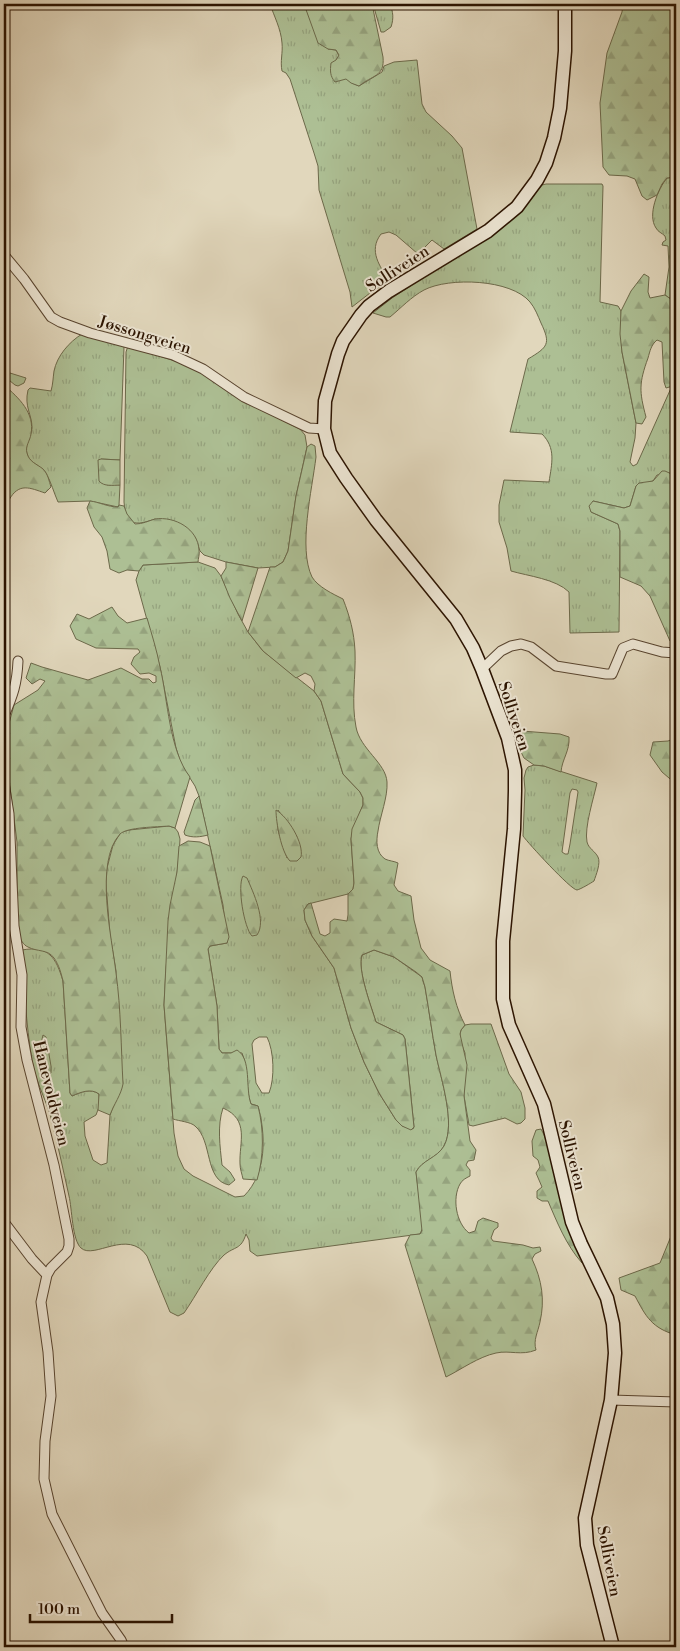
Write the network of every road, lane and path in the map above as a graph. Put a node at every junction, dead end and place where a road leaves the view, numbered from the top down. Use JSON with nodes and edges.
{"nodes":[{"id":1,"x":565,"y":4,"type":"edge"},
{"id":2,"x":4,"y":255,"type":"edge"},
{"id":3,"x":324,"y":430,"type":"junction"},
{"id":4,"x":676,"y":653,"type":"edge"},
{"id":5,"x":18,"y":661,"type":"dead end"},
{"id":6,"x":482,"y":669,"type":"junction"},
{"id":7,"x":4,"y":716,"type":"edge"},
{"id":8,"x":4,"y":784,"type":"edge"},
{"id":9,"x":7,"y":848,"type":"edge"},
{"id":10,"x":4,"y":1222,"type":"edge"},
{"id":11,"x":48,"y":1275,"type":"junction"},
{"id":12,"x":610,"y":1400,"type":"junction"},
{"id":13,"x":676,"y":1402,"type":"edge"},
{"id":14,"x":124,"y":1647,"type":"edge"},
{"id":15,"x":613,"y":1647,"type":"edge"}],
"edges":[{"from":1,"to":3,"type":"street","name":"Solliveien"},
{"from":2,"to":3,"type":"street","name":"Jøssongveien"},
{"from":3,"to":6,"type":"street","name":"Solliveien"},
{"from":4,"to":6,"type":"street","name":"Solliveien"},
{"from":5,"to":7,"type":"street"},
{"from":6,"to":12,"type":"street","name":"Solliveien"},
{"from":8,"to":9,"type":"street","name":"Hanevoldveien"},
{"from":9,"to":11,"type":"street","name":"Hanevoldveien"},
{"from":10,"to":11,"type":"street"},
{"from":11,"to":14,"type":"street","name":"Hanevoldveien"},
{"from":12,"to":13,"type":"street"},
{"from":12,"to":15,"type":"street","name":"Solliveien"}]}
